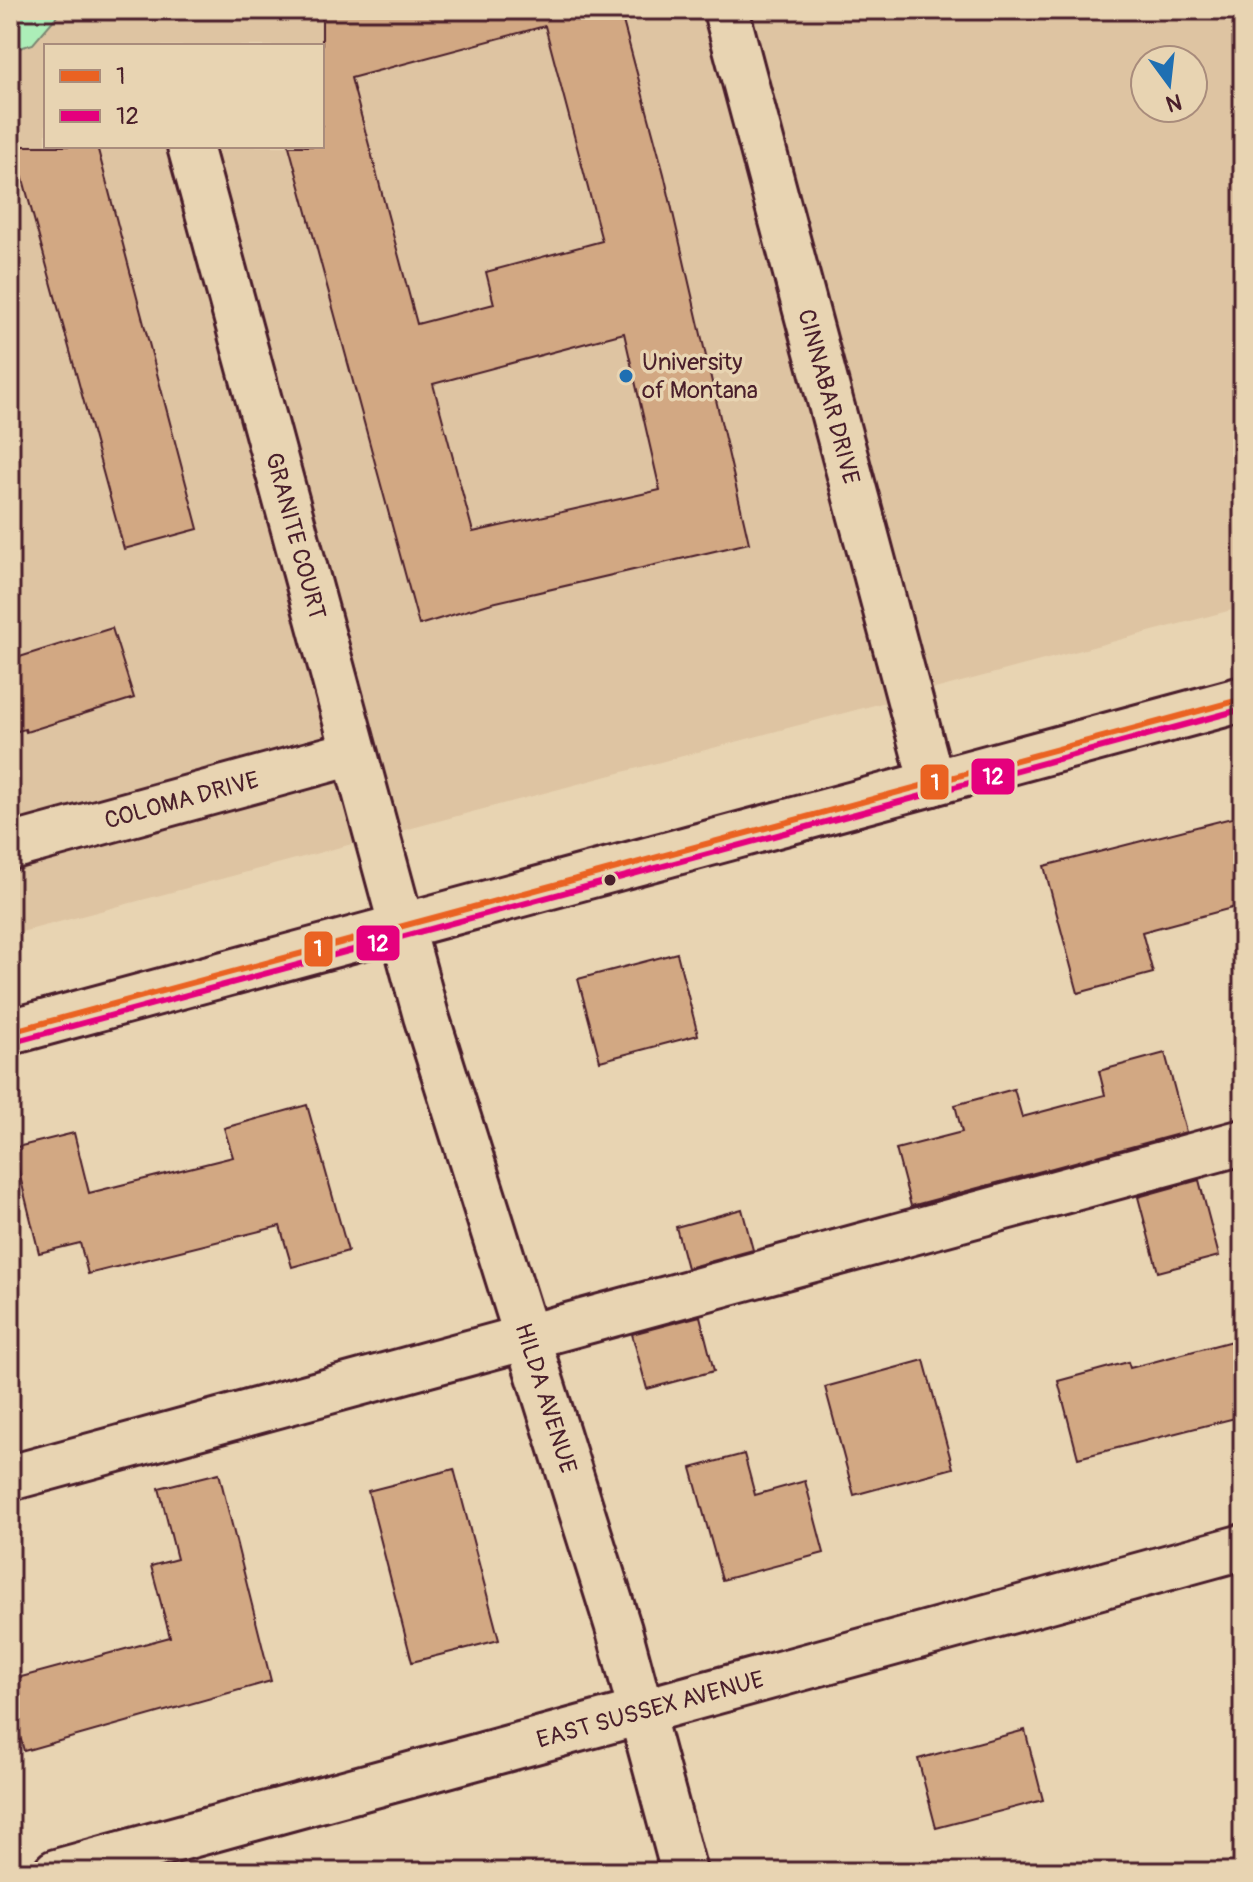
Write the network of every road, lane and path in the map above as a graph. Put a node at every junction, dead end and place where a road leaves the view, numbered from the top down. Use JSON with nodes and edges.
{"nodes":[{"id":1,"x":726,"y":10,"type":"edge"},
{"id":2,"x":191,"y":148,"type":"edge"},
{"id":3,"x":1243,"y":699,"type":"edge"},
{"id":4,"x":353,"y":753,"type":"junction"},
{"id":5,"x":932,"y":783,"type":"junction"},
{"id":6,"x":10,"y":847,"type":"edge"},
{"id":7,"x":402,"y":927,"type":"junction"},
{"id":8,"x":10,"y":1032,"type":"edge"},
{"id":9,"x":1243,"y":1142,"type":"edge"},
{"id":10,"x":528,"y":1334,"type":"junction"},
{"id":11,"x":10,"y":1478,"type":"edge"},
{"id":12,"x":1243,"y":1547,"type":"edge"},
{"id":13,"x":641,"y":1711,"type":"junction"},
{"id":14,"x":56,"y":1872,"type":"edge"},
{"id":15,"x":684,"y":1872,"type":"edge"}],
"edges":[{"from":1,"to":5,"type":"street","name":"CINNABAR DRIVE"},
{"from":2,"to":4,"type":"street","name":"GRANITE COURT"},
{"from":3,"to":5,"type":"street"},
{"from":4,"to":6,"type":"street","name":"COLOMA DRIVE"},
{"from":4,"to":7,"type":"street","name":"GRANITE COURT"},
{"from":5,"to":7,"type":"street"},
{"from":7,"to":8,"type":"street"},
{"from":7,"to":10,"type":"street","name":"HILDA AVENUE"},
{"from":9,"to":10,"type":"street"},
{"from":10,"to":11,"type":"street"},
{"from":10,"to":13,"type":"street","name":"HILDA AVENUE"},
{"from":12,"to":13,"type":"street","name":"EAST SUSSEX AVENUE"},
{"from":13,"to":14,"type":"street","name":"EAST SUSSEX AVENUE"},
{"from":13,"to":15,"type":"street","name":"HILDA AVENUE"}]}
